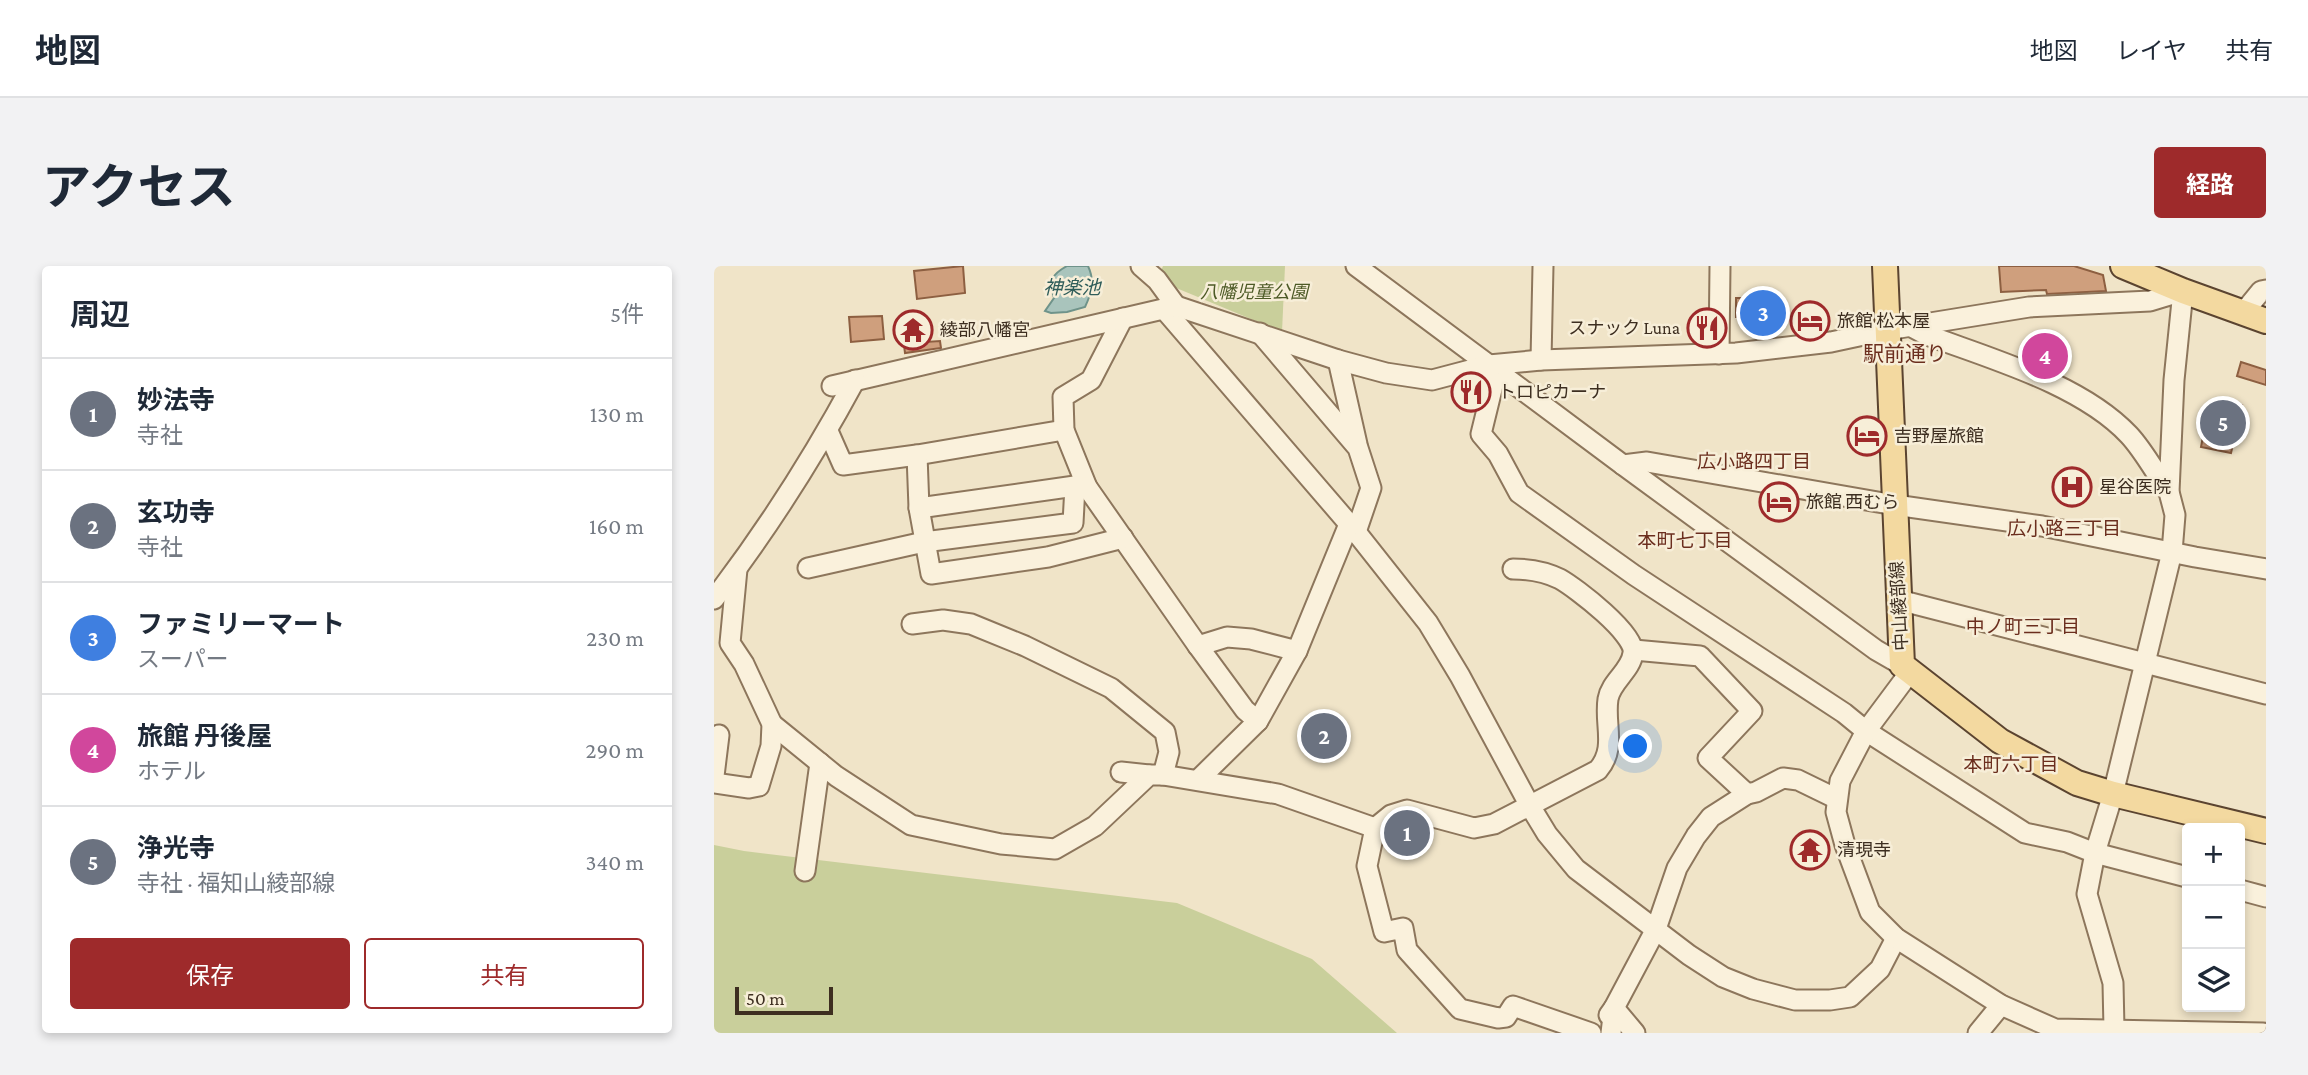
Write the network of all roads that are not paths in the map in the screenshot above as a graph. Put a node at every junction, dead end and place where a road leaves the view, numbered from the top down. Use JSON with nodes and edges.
{"nodes":[{"id":1,"x":1141,"y":266,"type":"edge"},
{"id":2,"x":1356,"y":266,"type":"edge"},
{"id":3,"x":1543,"y":266,"type":"edge"},
{"id":4,"x":1720,"y":266,"type":"edge"},
{"id":5,"x":1885,"y":266,"type":"edge"},
{"id":6,"x":2136,"y":268,"type":"edge"},
{"id":7,"x":2266,"y":290,"type":"edge"},
{"id":8,"x":2183,"y":292,"type":"junction"},
{"id":9,"x":1170,"y":307,"type":"junction"},
{"id":10,"x":2255,"y":317,"type":"edge"},
{"id":11,"x":1123,"y":318,"type":"junction"},
{"id":12,"x":1912,"y":327,"type":"junction"},
{"id":13,"x":1887,"y":330,"type":"junction"},
{"id":14,"x":1259,"y":333,"type":"junction"},
{"id":15,"x":1718,"y":354,"type":"junction"},
{"id":16,"x":1338,"y":360,"type":"junction"},
{"id":17,"x":1541,"y":360,"type":"junction"},
{"id":18,"x":1489,"y":365,"type":"junction"},
{"id":19,"x":855,"y":380,"type":"junction"},
{"id":20,"x":832,"y":386,"type":"dead end"},
{"id":21,"x":1064,"y":430,"type":"junction"},
{"id":22,"x":828,"y":431,"type":"junction"},
{"id":23,"x":1358,"y":448,"type":"junction"},
{"id":24,"x":916,"y":456,"type":"junction"},
{"id":25,"x":1623,"y":465,"type":"junction"},
{"id":26,"x":1081,"y":487,"type":"junction"},
{"id":27,"x":2169,"y":492,"type":"junction"},
{"id":28,"x":1895,"y":505,"type":"junction"},
{"id":29,"x":919,"y":508,"type":"junction"},
{"id":30,"x":1353,"y":528,"type":"junction"},
{"id":31,"x":1123,"y":538,"type":"junction"},
{"id":32,"x":924,"y":542,"type":"junction"},
{"id":33,"x":2172,"y":552,"type":"junction"},
{"id":34,"x":808,"y":568,"type":"dead end"},
{"id":35,"x":737,"y":569,"type":"junction"},
{"id":36,"x":1513,"y":569,"type":"dead end"},
{"id":37,"x":2266,"y":569,"type":"edge"},
{"id":38,"x":714,"y":599,"type":"edge"},
{"id":39,"x":1899,"y":600,"type":"junction"},
{"id":40,"x":912,"y":624,"type":"dead end"},
{"id":41,"x":1198,"y":646,"type":"junction"},
{"id":42,"x":1634,"y":650,"type":"junction"},
{"id":43,"x":1297,"y":651,"type":"junction"},
{"id":44,"x":2145,"y":663,"type":"junction"},
{"id":45,"x":1906,"y":668,"type":"junction"},
{"id":46,"x":2266,"y":694,"type":"edge"},
{"id":47,"x":1258,"y":722,"type":"junction"},
{"id":48,"x":772,"y":724,"type":"junction"},
{"id":49,"x":1866,"y":731,"type":"junction"},
{"id":50,"x":719,"y":735,"type":"dead end"},
{"id":51,"x":820,"y":763,"type":"junction"},
{"id":52,"x":1121,"y":772,"type":"dead end"},
{"id":53,"x":1156,"y":775,"type":"junction"},
{"id":54,"x":714,"y":776,"type":"edge"},
{"id":55,"x":1198,"y":780,"type":"junction"},
{"id":56,"x":714,"y":783,"type":"edge"},
{"id":57,"x":1747,"y":793,"type":"junction"},
{"id":58,"x":2113,"y":794,"type":"junction"},
{"id":59,"x":1838,"y":799,"type":"junction"},
{"id":60,"x":1530,"y":806,"type":"junction"},
{"id":61,"x":1375,"y":828,"type":"junction"},
{"id":62,"x":2266,"y":831,"type":"edge"},
{"id":63,"x":2095,"y":853,"type":"junction"},
{"id":64,"x":805,"y":871,"type":"dead end"},
{"id":65,"x":2182,"y":876,"type":"edge"},
{"id":66,"x":2245,"y":891,"type":"edge"},
{"id":67,"x":2266,"y":897,"type":"edge"},
{"id":68,"x":1656,"y":929,"type":"junction"},
{"id":69,"x":1896,"y":938,"type":"junction"},
{"id":70,"x":2001,"y":1005,"type":"junction"},
{"id":71,"x":1614,"y":1008,"type":"junction"},
{"id":72,"x":1505,"y":1025,"type":"edge"},
{"id":73,"x":2054,"y":1031,"type":"edge"},
{"id":74,"x":2103,"y":1031,"type":"edge"},
{"id":75,"x":1591,"y":1033,"type":"edge"},
{"id":76,"x":1597,"y":1033,"type":"edge"},
{"id":77,"x":1611,"y":1033,"type":"edge"},
{"id":78,"x":1635,"y":1033,"type":"edge"},
{"id":79,"x":1978,"y":1033,"type":"edge"},
{"id":80,"x":2265,"y":1033,"type":"edge"}],
"edges":[{"from":1,"to":9,"type":"street"},
{"from":2,"to":18,"type":"street"},
{"from":3,"to":17,"type":"street"},
{"from":4,"to":15,"type":"street"},
{"from":5,"to":13,"type":"main road","name":"中山綾部線"},
{"from":6,"to":8,"type":"main road"},
{"from":7,"to":10,"type":"street"},
{"from":8,"to":10,"type":"main road"},
{"from":8,"to":12,"type":"street"},
{"from":8,"to":27,"type":"street"},
{"from":9,"to":11,"type":"street"},
{"from":9,"to":14,"type":"street"},
{"from":9,"to":30,"type":"street"},
{"from":11,"to":19,"type":"street"},
{"from":11,"to":21,"type":"street"},
{"from":12,"to":13,"type":"street"},
{"from":12,"to":27,"type":"street"},
{"from":13,"to":15,"type":"street"},
{"from":13,"to":28,"type":"main road","name":"中山綾部線"},
{"from":14,"to":16,"type":"street"},
{"from":14,"to":23,"type":"street"},
{"from":15,"to":17,"type":"street"},
{"from":16,"to":18,"type":"street"},
{"from":16,"to":23,"type":"street"},
{"from":17,"to":18,"type":"street"},
{"from":18,"to":25,"type":"street"},
{"from":18,"to":49,"type":"street"},
{"from":19,"to":20,"type":"street"},
{"from":19,"to":22,"type":"street"},
{"from":21,"to":24,"type":"street"},
{"from":21,"to":26,"type":"street"},
{"from":22,"to":24,"type":"street"},
{"from":22,"to":35,"type":"street"},
{"from":23,"to":30,"type":"street"},
{"from":24,"to":29,"type":"street"},
{"from":25,"to":28,"type":"street"},
{"from":25,"to":45,"type":"street"},
{"from":26,"to":29,"type":"street"},
{"from":26,"to":31,"type":"street"},
{"from":26,"to":32,"type":"street"},
{"from":27,"to":33,"type":"street"},
{"from":28,"to":33,"type":"street"},
{"from":28,"to":39,"type":"main road","name":"中山綾部線"},
{"from":29,"to":32,"type":"street"},
{"from":30,"to":43,"type":"street"},
{"from":30,"to":60,"type":"street"},
{"from":31,"to":32,"type":"street"},
{"from":31,"to":41,"type":"street"},
{"from":32,"to":34,"type":"street"},
{"from":33,"to":37,"type":"street"},
{"from":33,"to":44,"type":"street"},
{"from":35,"to":38,"type":"street"},
{"from":35,"to":48,"type":"street"},
{"from":36,"to":42,"type":"street"},
{"from":39,"to":44,"type":"street"},
{"from":39,"to":45,"type":"main road","name":"中山綾部線"},
{"from":40,"to":53,"type":"street"},
{"from":41,"to":43,"type":"street"},
{"from":41,"to":47,"type":"street"},
{"from":42,"to":57,"type":"street"},
{"from":42,"to":60,"type":"street"},
{"from":43,"to":47,"type":"street"},
{"from":44,"to":46,"type":"street"},
{"from":44,"to":58,"type":"street"},
{"from":45,"to":49,"type":"street"},
{"from":45,"to":58,"type":"main road","name":"中山綾部線"},
{"from":47,"to":55,"type":"street"},
{"from":48,"to":51,"type":"street"},
{"from":48,"to":56,"type":"street"},
{"from":49,"to":59,"type":"street"},
{"from":49,"to":63,"type":"street"},
{"from":50,"to":54,"type":"street"},
{"from":51,"to":53,"type":"street"},
{"from":51,"to":64,"type":"street"},
{"from":52,"to":53,"type":"street"},
{"from":53,"to":55,"type":"street"},
{"from":55,"to":61,"type":"street"},
{"from":57,"to":59,"type":"street"},
{"from":57,"to":68,"type":"street"},
{"from":58,"to":62,"type":"main road","name":"中山綾部線"},
{"from":58,"to":63,"type":"street"},
{"from":59,"to":69,"type":"street"},
{"from":60,"to":61,"type":"street"},
{"from":60,"to":68,"type":"street"},
{"from":61,"to":72,"type":"street"},
{"from":63,"to":65,"type":"street"},
{"from":63,"to":74,"type":"street"},
{"from":66,"to":67,"type":"street"},
{"from":68,"to":69,"type":"street"},
{"from":68,"to":71,"type":"street"},
{"from":69,"to":70,"type":"street"},
{"from":70,"to":73,"type":"street"},
{"from":70,"to":79,"type":"street"},
{"from":71,"to":76,"type":"street"},
{"from":71,"to":77,"type":"street"},
{"from":71,"to":78,"type":"street"},
{"from":72,"to":75,"type":"street"},
{"from":73,"to":74,"type":"street"},
{"from":74,"to":80,"type":"street"}]}
